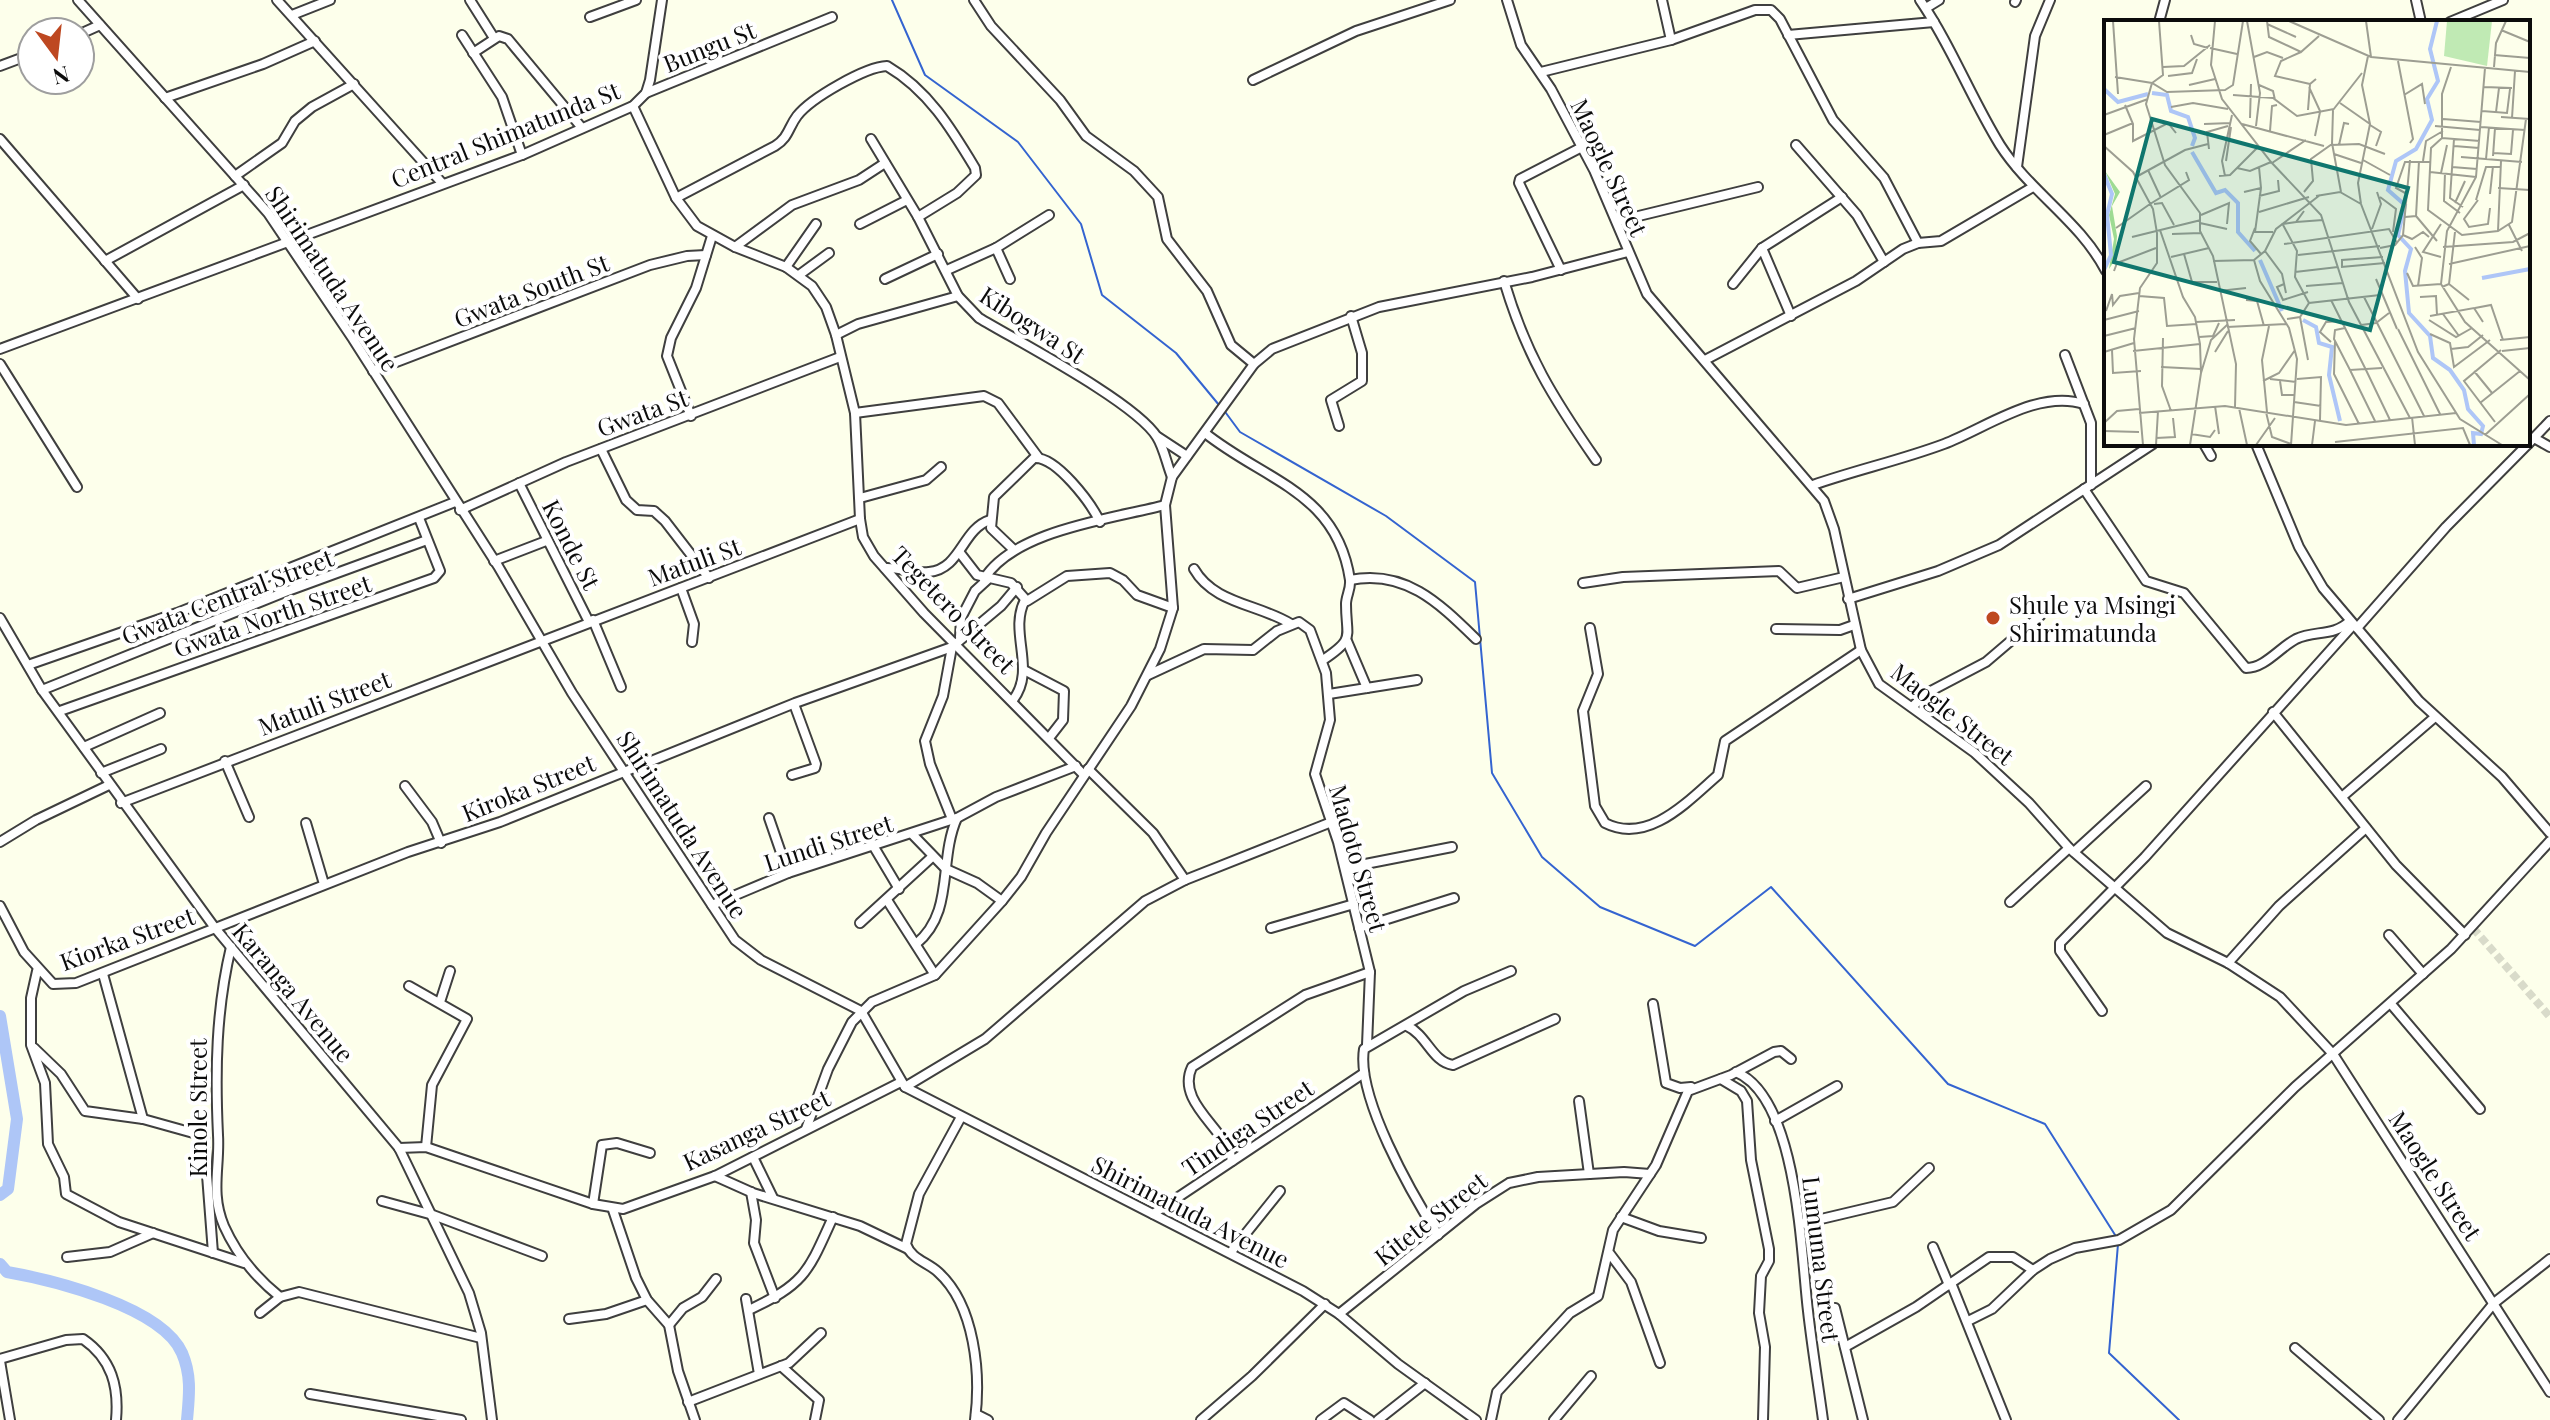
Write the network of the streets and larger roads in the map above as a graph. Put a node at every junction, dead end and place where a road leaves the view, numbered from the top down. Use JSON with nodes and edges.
{"nodes":[{"id":1,"x":78,"y":0,"type":"edge"},
{"id":2,"x":277,"y":0,"type":"edge"},
{"id":3,"x":330,"y":0,"type":"edge"},
{"id":4,"x":470,"y":0,"type":"edge"},
{"id":5,"x":636,"y":0,"type":"edge"},
{"id":6,"x":662,"y":0,"type":"edge"},
{"id":7,"x":974,"y":0,"type":"edge"},
{"id":8,"x":1450,"y":0,"type":"edge"},
{"id":9,"x":1507,"y":0,"type":"edge"},
{"id":10,"x":1662,"y":0,"type":"edge"},
{"id":11,"x":1756,"y":0,"type":"edge"},
{"id":12,"x":1920,"y":0,"type":"edge"},
{"id":13,"x":1939,"y":0,"type":"edge"},
{"id":14,"x":2050,"y":0,"type":"edge"},
{"id":15,"x":2165,"y":0,"type":"edge"},
{"id":16,"x":2416,"y":0,"type":"edge"},
{"id":17,"x":2503,"y":0,"type":"edge"},
{"id":18,"x":1926,"y":8,"type":"junction"},
{"id":19,"x":1755,"y":10,"type":"junction"},
{"id":20,"x":292,"y":15,"type":"junction"},
{"id":21,"x":590,"y":17,"type":"dead end"},
{"id":22,"x":832,"y":17,"type":"dead end"},
{"id":23,"x":2160,"y":20,"type":"edge"},
{"id":24,"x":2421,"y":20,"type":"edge"},
{"id":25,"x":2455,"y":20,"type":"edge"},
{"id":26,"x":1934,"y":22,"type":"junction"},
{"id":27,"x":100,"y":25,"type":"junction"},
{"id":28,"x":96,"y":27,"type":"edge"},
{"id":29,"x":462,"y":35,"type":"dead end"},
{"id":30,"x":1788,"y":35,"type":"junction"},
{"id":31,"x":494,"y":38,"type":"junction"},
{"id":32,"x":1671,"y":40,"type":"junction"},
{"id":33,"x":315,"y":41,"type":"junction"},
{"id":34,"x":473,"y":53,"type":"junction"},
{"id":35,"x":1541,"y":72,"type":"junction"},
{"id":36,"x":1253,"y":80,"type":"dead end"},
{"id":37,"x":354,"y":84,"type":"junction"},
{"id":38,"x":646,"y":93,"type":"junction"},
{"id":39,"x":165,"y":98,"type":"junction"},
{"id":40,"x":633,"y":106,"type":"junction"},
{"id":41,"x":582,"y":128,"type":"junction"},
{"id":42,"x":0,"y":139,"type":"edge"},
{"id":43,"x":871,"y":139,"type":"dead end"},
{"id":44,"x":1796,"y":145,"type":"dead end"},
{"id":45,"x":1582,"y":147,"type":"junction"},
{"id":46,"x":522,"y":155,"type":"junction"},
{"id":47,"x":885,"y":163,"type":"junction"},
{"id":48,"x":2017,"y":167,"type":"junction"},
{"id":49,"x":235,"y":176,"type":"junction"},
{"id":50,"x":442,"y":183,"type":"junction"},
{"id":51,"x":244,"y":185,"type":"junction"},
{"id":52,"x":1758,"y":187,"type":"dead end"},
{"id":53,"x":2033,"y":187,"type":"junction"},
{"id":54,"x":1842,"y":197,"type":"junction"},
{"id":55,"x":676,"y":198,"type":"junction"},
{"id":56,"x":907,"y":200,"type":"junction"},
{"id":57,"x":1049,"y":215,"type":"dead end"},
{"id":58,"x":918,"y":217,"type":"junction"},
{"id":59,"x":1618,"y":221,"type":"junction"},
{"id":60,"x":816,"y":224,"type":"dead end"},
{"id":61,"x":860,"y":224,"type":"dead end"},
{"id":62,"x":712,"y":236,"type":"junction"},
{"id":63,"x":288,"y":242,"type":"junction"},
{"id":64,"x":1918,"y":243,"type":"junction"},
{"id":65,"x":735,"y":247,"type":"junction"},
{"id":66,"x":996,"y":248,"type":"junction"},
{"id":67,"x":1762,"y":248,"type":"junction"},
{"id":68,"x":1628,"y":252,"type":"junction"},
{"id":69,"x":829,"y":253,"type":"dead end"},
{"id":70,"x":938,"y":254,"type":"junction"},
{"id":71,"x":706,"y":255,"type":"junction"},
{"id":72,"x":105,"y":261,"type":"junction"},
{"id":73,"x":1884,"y":262,"type":"junction"},
{"id":74,"x":786,"y":267,"type":"junction"},
{"id":75,"x":2104,"y":267,"type":"edge"},
{"id":76,"x":947,"y":270,"type":"junction"},
{"id":77,"x":1561,"y":270,"type":"junction"},
{"id":78,"x":799,"y":275,"type":"junction"},
{"id":79,"x":885,"y":279,"type":"dead end"},
{"id":80,"x":1010,"y":279,"type":"dead end"},
{"id":81,"x":1504,"y":281,"type":"junction"},
{"id":82,"x":1733,"y":284,"type":"dead end"},
{"id":83,"x":958,"y":296,"type":"junction"},
{"id":84,"x":138,"y":299,"type":"junction"},
{"id":85,"x":1351,"y":316,"type":"junction"},
{"id":86,"x":1791,"y":316,"type":"junction"},
{"id":87,"x":836,"y":335,"type":"junction"},
{"id":88,"x":0,"y":349,"type":"edge"},
{"id":89,"x":2065,"y":355,"type":"dead end"},
{"id":90,"x":840,"y":357,"type":"junction"},
{"id":91,"x":1705,"y":360,"type":"junction"},
{"id":92,"x":0,"y":364,"type":"edge"},
{"id":93,"x":1254,"y":364,"type":"junction"},
{"id":94,"x":373,"y":371,"type":"junction"},
{"id":95,"x":2084,"y":404,"type":"junction"},
{"id":96,"x":855,"y":413,"type":"junction"},
{"id":97,"x":691,"y":416,"type":"junction"},
{"id":98,"x":2550,"y":421,"type":"edge"},
{"id":99,"x":1339,"y":426,"type":"dead end"},
{"id":100,"x":1205,"y":433,"type":"junction"},
{"id":101,"x":1158,"y":437,"type":"junction"},
{"id":102,"x":2530,"y":442,"type":"edge"},
{"id":103,"x":2150,"y":446,"type":"edge"},
{"id":104,"x":2205,"y":446,"type":"edge"},
{"id":105,"x":2257,"y":446,"type":"edge"},
{"id":106,"x":2526,"y":446,"type":"edge"},
{"id":107,"x":2550,"y":447,"type":"edge"},
{"id":108,"x":601,"y":449,"type":"junction"},
{"id":109,"x":1187,"y":456,"type":"junction"},
{"id":110,"x":2211,"y":456,"type":"dead end"},
{"id":111,"x":1038,"y":457,"type":"junction"},
{"id":112,"x":1596,"y":460,"type":"dead end"},
{"id":113,"x":941,"y":467,"type":"dead end"},
{"id":114,"x":1172,"y":477,"type":"junction"},
{"id":115,"x":519,"y":483,"type":"junction"},
{"id":116,"x":1813,"y":485,"type":"junction"},
{"id":117,"x":77,"y":487,"type":"dead end"},
{"id":118,"x":2088,"y":487,"type":"junction"},
{"id":119,"x":860,"y":498,"type":"junction"},
{"id":120,"x":1165,"y":505,"type":"junction"},
{"id":121,"x":457,"y":506,"type":"junction"},
{"id":122,"x":419,"y":518,"type":"junction"},
{"id":123,"x":860,"y":519,"type":"junction"},
{"id":124,"x":990,"y":520,"type":"junction"},
{"id":125,"x":1100,"y":522,"type":"junction"},
{"id":126,"x":427,"y":540,"type":"junction"},
{"id":127,"x":546,"y":541,"type":"junction"},
{"id":128,"x":1014,"y":550,"type":"junction"},
{"id":129,"x":960,"y":553,"type":"junction"},
{"id":130,"x":494,"y":561,"type":"junction"},
{"id":131,"x":885,"y":568,"type":"junction"},
{"id":132,"x":1194,"y":569,"type":"dead end"},
{"id":133,"x":1844,"y":577,"type":"junction"},
{"id":134,"x":709,"y":578,"type":"junction"},
{"id":135,"x":985,"y":579,"type":"junction"},
{"id":136,"x":1350,"y":580,"type":"junction"},
{"id":137,"x":1583,"y":583,"type":"dead end"},
{"id":138,"x":1017,"y":587,"type":"junction"},
{"id":139,"x":681,"y":588,"type":"junction"},
{"id":140,"x":1848,"y":599,"type":"junction"},
{"id":141,"x":1025,"y":600,"type":"junction"},
{"id":142,"x":1173,"y":608,"type":"junction"},
{"id":143,"x":2040,"y":616,"type":"dead end"},
{"id":144,"x":0,"y":618,"type":"edge"},
{"id":145,"x":591,"y":621,"type":"junction"},
{"id":146,"x":1291,"y":624,"type":"junction"},
{"id":147,"x":1854,"y":625,"type":"junction"},
{"id":148,"x":2353,"y":625,"type":"junction"},
{"id":149,"x":1590,"y":628,"type":"dead end"},
{"id":150,"x":1776,"y":629,"type":"dead end"},
{"id":151,"x":1476,"y":639,"type":"dead end"},
{"id":152,"x":542,"y":641,"type":"junction"},
{"id":153,"x":1347,"y":641,"type":"junction"},
{"id":154,"x":692,"y":642,"type":"dead end"},
{"id":155,"x":956,"y":643,"type":"junction"},
{"id":156,"x":1861,"y":650,"type":"junction"},
{"id":157,"x":1323,"y":660,"type":"junction"},
{"id":158,"x":28,"y":665,"type":"junction"},
{"id":159,"x":1024,"y":670,"type":"junction"},
{"id":160,"x":1147,"y":675,"type":"junction"},
{"id":161,"x":1417,"y":680,"type":"dead end"},
{"id":162,"x":621,"y":687,"type":"dead end"},
{"id":163,"x":1367,"y":688,"type":"junction"},
{"id":164,"x":42,"y":690,"type":"junction"},
{"id":165,"x":1329,"y":694,"type":"junction"},
{"id":166,"x":1013,"y":700,"type":"junction"},
{"id":167,"x":794,"y":704,"type":"junction"},
{"id":168,"x":1912,"y":707,"type":"junction"},
{"id":169,"x":60,"y":711,"type":"junction"},
{"id":170,"x":2273,"y":712,"type":"junction"},
{"id":171,"x":160,"y":713,"type":"dead end"},
{"id":172,"x":2435,"y":717,"type":"junction"},
{"id":173,"x":1049,"y":738,"type":"junction"},
{"id":174,"x":84,"y":747,"type":"junction"},
{"id":175,"x":161,"y":749,"type":"dead end"},
{"id":176,"x":225,"y":761,"type":"junction"},
{"id":177,"x":1076,"y":766,"type":"junction"},
{"id":178,"x":624,"y":771,"type":"junction"},
{"id":179,"x":1086,"y":772,"type":"junction"},
{"id":180,"x":101,"y":773,"type":"junction"},
{"id":181,"x":792,"y":775,"type":"dead end"},
{"id":182,"x":109,"y":785,"type":"junction"},
{"id":183,"x":405,"y":786,"type":"dead end"},
{"id":184,"x":2146,"y":786,"type":"dead end"},
{"id":185,"x":2343,"y":796,"type":"junction"},
{"id":186,"x":121,"y":803,"type":"junction"},
{"id":187,"x":249,"y":817,"type":"dead end"},
{"id":188,"x":769,"y":818,"type":"dead end"},
{"id":189,"x":954,"y":819,"type":"junction"},
{"id":190,"x":306,"y":823,"type":"dead end"},
{"id":191,"x":1329,"y":823,"type":"junction"},
{"id":192,"x":2366,"y":828,"type":"junction"},
{"id":193,"x":2550,"y":833,"type":"edge"},
{"id":194,"x":913,"y":835,"type":"junction"},
{"id":195,"x":2550,"y":841,"type":"edge"},
{"id":196,"x":0,"y":842,"type":"edge"},
{"id":197,"x":441,"y":843,"type":"junction"},
{"id":198,"x":874,"y":847,"type":"junction"},
{"id":199,"x":1452,"y":847,"type":"dead end"},
{"id":200,"x":2072,"y":850,"type":"junction"},
{"id":201,"x":932,"y":857,"type":"junction"},
{"id":202,"x":1345,"y":868,"type":"junction"},
{"id":203,"x":946,"y":869,"type":"junction"},
{"id":204,"x":788,"y":873,"type":"junction"},
{"id":205,"x":1185,"y":880,"type":"junction"},
{"id":206,"x":324,"y":884,"type":"junction"},
{"id":207,"x":2114,"y":888,"type":"junction"},
{"id":208,"x":899,"y":889,"type":"junction"},
{"id":209,"x":1454,"y":898,"type":"dead end"},
{"id":210,"x":887,"y":900,"type":"junction"},
{"id":211,"x":1002,"y":901,"type":"junction"},
{"id":212,"x":2010,"y":902,"type":"dead end"},
{"id":213,"x":1354,"y":904,"type":"junction"},
{"id":214,"x":712,"y":905,"type":"junction"},
{"id":215,"x":0,"y":906,"type":"edge"},
{"id":216,"x":860,"y":923,"type":"dead end"},
{"id":217,"x":215,"y":928,"type":"junction"},
{"id":218,"x":1271,"y":928,"type":"dead end"},
{"id":219,"x":1359,"y":928,"type":"junction"},
{"id":220,"x":2389,"y":935,"type":"dead end"},
{"id":221,"x":2465,"y":935,"type":"junction"},
{"id":222,"x":916,"y":944,"type":"junction"},
{"id":223,"x":231,"y":947,"type":"junction"},
{"id":224,"x":2228,"y":963,"type":"junction"},
{"id":225,"x":37,"y":971,"type":"junction"},
{"id":226,"x":450,"y":971,"type":"dead end"},
{"id":227,"x":1511,"y":971,"type":"dead end"},
{"id":228,"x":1370,"y":972,"type":"junction"},
{"id":229,"x":103,"y":974,"type":"junction"},
{"id":230,"x":2423,"y":974,"type":"junction"},
{"id":231,"x":935,"y":975,"type":"junction"},
{"id":232,"x":409,"y":986,"type":"dead end"},
{"id":233,"x":440,"y":1002,"type":"junction"},
{"id":234,"x":1653,"y":1004,"type":"dead end"},
{"id":235,"x":2391,"y":1004,"type":"junction"},
{"id":236,"x":861,"y":1011,"type":"junction"},
{"id":237,"x":2102,"y":1011,"type":"dead end"},
{"id":238,"x":1555,"y":1019,"type":"dead end"},
{"id":239,"x":1407,"y":1026,"type":"junction"},
{"id":240,"x":31,"y":1045,"type":"junction"},
{"id":241,"x":1367,"y":1045,"type":"junction"},
{"id":242,"x":2333,"y":1054,"type":"junction"},
{"id":243,"x":1791,"y":1059,"type":"dead end"},
{"id":244,"x":1736,"y":1072,"type":"junction"},
{"id":245,"x":1364,"y":1073,"type":"junction"},
{"id":246,"x":1721,"y":1079,"type":"junction"},
{"id":247,"x":902,"y":1085,"type":"junction"},
{"id":248,"x":1837,"y":1086,"type":"dead end"},
{"id":249,"x":1692,"y":1087,"type":"junction"},
{"id":250,"x":1579,"y":1101,"type":"dead end"},
{"id":251,"x":2480,"y":1109,"type":"dead end"},
{"id":252,"x":961,"y":1117,"type":"junction"},
{"id":253,"x":143,"y":1119,"type":"junction"},
{"id":254,"x":1775,"y":1121,"type":"junction"},
{"id":255,"x":806,"y":1129,"type":"junction"},
{"id":256,"x":426,"y":1147,"type":"junction"},
{"id":257,"x":399,"y":1148,"type":"junction"},
{"id":258,"x":650,"y":1153,"type":"dead end"},
{"id":259,"x":753,"y":1157,"type":"junction"},
{"id":260,"x":1232,"y":1161,"type":"junction"},
{"id":261,"x":1929,"y":1168,"type":"dead end"},
{"id":262,"x":1589,"y":1174,"type":"junction"},
{"id":263,"x":1650,"y":1174,"type":"junction"},
{"id":264,"x":715,"y":1176,"type":"junction"},
{"id":265,"x":1280,"y":1191,"type":"dead end"},
{"id":266,"x":751,"y":1192,"type":"junction"},
{"id":267,"x":773,"y":1198,"type":"junction"},
{"id":268,"x":382,"y":1201,"type":"dead end"},
{"id":269,"x":593,"y":1204,"type":"junction"},
{"id":270,"x":613,"y":1210,"type":"junction"},
{"id":271,"x":1153,"y":1214,"type":"junction"},
{"id":272,"x":433,"y":1215,"type":"junction"},
{"id":273,"x":833,"y":1217,"type":"junction"},
{"id":274,"x":1621,"y":1217,"type":"junction"},
{"id":275,"x":1800,"y":1224,"type":"junction"},
{"id":276,"x":154,"y":1233,"type":"junction"},
{"id":277,"x":1438,"y":1235,"type":"junction"},
{"id":278,"x":1701,"y":1238,"type":"dead end"},
{"id":279,"x":1933,"y":1247,"type":"dead end"},
{"id":280,"x":908,"y":1249,"type":"junction"},
{"id":281,"x":1231,"y":1252,"type":"junction"},
{"id":282,"x":213,"y":1253,"type":"junction"},
{"id":283,"x":1610,"y":1254,"type":"junction"},
{"id":284,"x":542,"y":1256,"type":"dead end"},
{"id":285,"x":67,"y":1257,"type":"dead end"},
{"id":286,"x":2550,"y":1259,"type":"edge"},
{"id":287,"x":244,"y":1263,"type":"junction"},
{"id":288,"x":2033,"y":1270,"type":"junction"},
{"id":289,"x":716,"y":1279,"type":"dead end"},
{"id":290,"x":1950,"y":1284,"type":"junction"},
{"id":291,"x":280,"y":1297,"type":"junction"},
{"id":292,"x":775,"y":1298,"type":"junction"},
{"id":293,"x":746,"y":1299,"type":"dead end"},
{"id":294,"x":647,"y":1300,"type":"junction"},
{"id":295,"x":2494,"y":1303,"type":"junction"},
{"id":296,"x":1325,"y":1304,"type":"junction"},
{"id":297,"x":1835,"y":1308,"type":"dead end"},
{"id":298,"x":749,"y":1310,"type":"junction"},
{"id":299,"x":260,"y":1313,"type":"dead end"},
{"id":300,"x":1339,"y":1314,"type":"junction"},
{"id":301,"x":569,"y":1319,"type":"dead end"},
{"id":302,"x":1968,"y":1321,"type":"junction"},
{"id":303,"x":669,"y":1325,"type":"junction"},
{"id":304,"x":821,"y":1333,"type":"dead end"},
{"id":305,"x":481,"y":1338,"type":"junction"},
{"id":306,"x":1845,"y":1347,"type":"junction"},
{"id":307,"x":2295,"y":1348,"type":"dead end"},
{"id":308,"x":0,"y":1360,"type":"edge"},
{"id":309,"x":1660,"y":1363,"type":"dead end"},
{"id":310,"x":781,"y":1366,"type":"junction"},
{"id":311,"x":759,"y":1374,"type":"junction"},
{"id":312,"x":1591,"y":1376,"type":"dead end"},
{"id":313,"x":1425,"y":1383,"type":"junction"},
{"id":314,"x":2550,"y":1392,"type":"edge"},
{"id":315,"x":310,"y":1394,"type":"dead end"},
{"id":316,"x":688,"y":1402,"type":"junction"},
{"id":317,"x":976,"y":1417,"type":"edge"},
{"id":318,"x":1367,"y":1419,"type":"edge"},
{"id":319,"x":10,"y":1420,"type":"edge"},
{"id":320,"x":116,"y":1420,"type":"edge"},
{"id":321,"x":461,"y":1420,"type":"edge"},
{"id":322,"x":492,"y":1420,"type":"edge"},
{"id":323,"x":695,"y":1420,"type":"edge"},
{"id":324,"x":815,"y":1420,"type":"edge"},
{"id":325,"x":988,"y":1420,"type":"edge"},
{"id":326,"x":1201,"y":1420,"type":"edge"},
{"id":327,"x":1321,"y":1420,"type":"edge"},
{"id":328,"x":1378,"y":1420,"type":"edge"},
{"id":329,"x":1476,"y":1420,"type":"edge"},
{"id":330,"x":1491,"y":1420,"type":"edge"},
{"id":331,"x":1554,"y":1420,"type":"edge"},
{"id":332,"x":1763,"y":1420,"type":"edge"},
{"id":333,"x":1823,"y":1420,"type":"edge"},
{"id":334,"x":1863,"y":1420,"type":"edge"},
{"id":335,"x":2006,"y":1420,"type":"edge"},
{"id":336,"x":2379,"y":1420,"type":"edge"},
{"id":337,"x":2398,"y":1420,"type":"edge"}],
"edges":[{"from":1,"to":27,"type":"street","name":"Shirimatuda Avenue"},
{"from":2,"to":20,"type":"street"},
{"from":3,"to":20,"type":"street"},
{"from":4,"to":31,"type":"street"},
{"from":5,"to":21,"type":"street"},
{"from":6,"to":38,"type":"street","name":"Central Shimatunda St"},
{"from":7,"to":93,"type":"street"},
{"from":8,"to":36,"type":"street"},
{"from":9,"to":35,"type":"street","name":"Maogle Street"},
{"from":10,"to":32,"type":"street"},
{"from":11,"to":19,"type":"street"},
{"from":12,"to":18,"type":"street"},
{"from":13,"to":18,"type":"street"},
{"from":14,"to":48,"type":"street"},
{"from":15,"to":23,"type":"street"},
{"from":16,"to":24,"type":"street"},
{"from":17,"to":25,"type":"street"},
{"from":18,"to":26,"type":"street"},
{"from":19,"to":30,"type":"street"},
{"from":19,"to":32,"type":"street"},
{"from":20,"to":33,"type":"street"},
{"from":22,"to":38,"type":"street","name":"Bungu St"},
{"from":26,"to":30,"type":"street"},
{"from":26,"to":48,"type":"street"},
{"from":27,"to":28,"type":"street"},
{"from":27,"to":39,"type":"street","name":"Shirimatuda Avenue"},
{"from":29,"to":34,"type":"street"},
{"from":30,"to":64,"type":"street"},
{"from":31,"to":34,"type":"street"},
{"from":31,"to":41,"type":"street"},
{"from":32,"to":35,"type":"street"},
{"from":33,"to":37,"type":"street"},
{"from":33,"to":39,"type":"street"},
{"from":34,"to":46,"type":"street"},
{"from":35,"to":45,"type":"street","name":"Maogle Street"},
{"from":37,"to":49,"type":"street"},
{"from":37,"to":50,"type":"street"},
{"from":38,"to":40,"type":"street","name":"Central Shimatunda St"},
{"from":39,"to":49,"type":"street","name":"Shirimatuda Avenue"},
{"from":40,"to":41,"type":"street","name":"Central Shimatunda St"},
{"from":40,"to":55,"type":"street","name":"Tegetero Street"},
{"from":41,"to":46,"type":"street","name":"Central Shimatunda St"},
{"from":42,"to":72,"type":"street"},
{"from":43,"to":47,"type":"street","name":"Kibogwa St"},
{"from":44,"to":54,"type":"street"},
{"from":45,"to":59,"type":"street","name":"Maogle Street"},
{"from":45,"to":77,"type":"street"},
{"from":46,"to":50,"type":"street","name":"Central Shimatunda St"},
{"from":47,"to":56,"type":"street","name":"Kibogwa St"},
{"from":47,"to":65,"type":"street"},
{"from":48,"to":53,"type":"street"},
{"from":49,"to":51,"type":"street","name":"Shirimatuda Avenue"},
{"from":50,"to":63,"type":"street","name":"Central Shimatunda St"},
{"from":51,"to":63,"type":"street","name":"Shirimatuda Avenue"},
{"from":51,"to":72,"type":"street"},
{"from":52,"to":59,"type":"street"},
{"from":53,"to":64,"type":"street"},
{"from":53,"to":75,"type":"street"},
{"from":54,"to":67,"type":"street"},
{"from":54,"to":73,"type":"street"},
{"from":55,"to":58,"type":"street"},
{"from":55,"to":62,"type":"street","name":"Tegetero Street"},
{"from":56,"to":58,"type":"street","name":"Kibogwa St"},
{"from":56,"to":61,"type":"street"},
{"from":57,"to":66,"type":"street"},
{"from":58,"to":70,"type":"street","name":"Kibogwa St"},
{"from":59,"to":68,"type":"street","name":"Maogle Street"},
{"from":60,"to":74,"type":"street"},
{"from":62,"to":65,"type":"street","name":"Tegetero Street"},
{"from":62,"to":71,"type":"street"},
{"from":63,"to":84,"type":"street","name":"Central Shimatunda St"},
{"from":63,"to":94,"type":"street","name":"Shirimatuda Avenue"},
{"from":64,"to":73,"type":"street"},
{"from":65,"to":74,"type":"street","name":"Tegetero Street"},
{"from":66,"to":76,"type":"street"},
{"from":66,"to":80,"type":"street"},
{"from":67,"to":82,"type":"street"},
{"from":67,"to":86,"type":"street"},
{"from":68,"to":77,"type":"street"},
{"from":68,"to":91,"type":"street","name":"Maogle Street"},
{"from":69,"to":78,"type":"street"},
{"from":70,"to":76,"type":"street","name":"Kibogwa St"},
{"from":70,"to":79,"type":"street"},
{"from":71,"to":94,"type":"street","name":"Gwata South St"},
{"from":71,"to":97,"type":"street"},
{"from":72,"to":84,"type":"street"},
{"from":73,"to":86,"type":"street"},
{"from":74,"to":78,"type":"street","name":"Tegetero Street"},
{"from":76,"to":83,"type":"street","name":"Kibogwa St"},
{"from":77,"to":81,"type":"street"},
{"from":78,"to":87,"type":"street","name":"Tegetero Street"},
{"from":81,"to":85,"type":"street"},
{"from":81,"to":112,"type":"street"},
{"from":83,"to":87,"type":"street"},
{"from":83,"to":101,"type":"street","name":"Kibogwa St"},
{"from":84,"to":88,"type":"street","name":"Central Shimatunda St"},
{"from":85,"to":93,"type":"street"},
{"from":85,"to":99,"type":"street"},
{"from":86,"to":91,"type":"street"},
{"from":87,"to":90,"type":"street","name":"Tegetero Street"},
{"from":89,"to":95,"type":"street"},
{"from":90,"to":96,"type":"street","name":"Tegetero Street"},
{"from":90,"to":97,"type":"street","name":"Gwata St"},
{"from":91,"to":116,"type":"street","name":"Maogle Street"},
{"from":92,"to":117,"type":"street"},
{"from":93,"to":100,"type":"street"},
{"from":94,"to":121,"type":"street","name":"Shirimatuda Avenue"},
{"from":95,"to":116,"type":"street"},
{"from":95,"to":118,"type":"street"},
{"from":96,"to":111,"type":"street"},
{"from":96,"to":119,"type":"street","name":"Tegetero Street"},
{"from":97,"to":108,"type":"street","name":"Gwata St"},
{"from":98,"to":102,"type":"street"},
{"from":100,"to":109,"type":"street"},
{"from":100,"to":136,"type":"street"},
{"from":101,"to":109,"type":"street","name":"Kibogwa St"},
{"from":101,"to":114,"type":"street"},
{"from":102,"to":107,"type":"street"},
{"from":103,"to":118,"type":"street"},
{"from":104,"to":110,"type":"street"},
{"from":105,"to":148,"type":"street"},
{"from":106,"to":148,"type":"street"},
{"from":108,"to":115,"type":"street","name":"Gwata St"},
{"from":108,"to":134,"type":"street"},
{"from":109,"to":114,"type":"street"},
{"from":111,"to":124,"type":"street"},
{"from":111,"to":125,"type":"street"},
{"from":113,"to":119,"type":"street"},
{"from":114,"to":120,"type":"street"},
{"from":115,"to":121,"type":"street","name":"Gwata St"},
{"from":115,"to":127,"type":"street","name":"Konde St"},
{"from":116,"to":133,"type":"street","name":"Maogle Street"},
{"from":118,"to":140,"type":"street"},
{"from":118,"to":148,"type":"street"},
{"from":119,"to":123,"type":"street","name":"Tegetero Street"},
{"from":120,"to":125,"type":"street"},
{"from":120,"to":142,"type":"street"},
{"from":121,"to":122,"type":"street","name":"Gwata St"},
{"from":121,"to":130,"type":"street","name":"Shirimatuda Avenue"},
{"from":122,"to":126,"type":"street","name":"Gwata North Street"},
{"from":122,"to":158,"type":"street","name":"Gwata St"},
{"from":123,"to":131,"type":"street","name":"Tegetero Street"},
{"from":123,"to":134,"type":"street","name":"Matuli St"},
{"from":124,"to":128,"type":"street"},
{"from":124,"to":129,"type":"street"},
{"from":125,"to":128,"type":"street"},
{"from":126,"to":164,"type":"street","name":"Gwata Central Street"},
{"from":126,"to":169,"type":"street","name":"Gwata North Street"},
{"from":127,"to":130,"type":"street"},
{"from":127,"to":145,"type":"street","name":"Konde St"},
{"from":128,"to":135,"type":"street"},
{"from":129,"to":131,"type":"street"},
{"from":129,"to":135,"type":"street"},
{"from":130,"to":152,"type":"street","name":"Shirimatuda Avenue"},
{"from":131,"to":155,"type":"street","name":"Tegetero Street"},
{"from":132,"to":146,"type":"street","name":"Madoto Street"},
{"from":133,"to":137,"type":"street"},
{"from":133,"to":140,"type":"street","name":"Maogle Street"},
{"from":134,"to":139,"type":"street","name":"Matuli St"},
{"from":135,"to":138,"type":"street"},
{"from":135,"to":155,"type":"street"},
{"from":136,"to":151,"type":"street"},
{"from":136,"to":153,"type":"street"},
{"from":138,"to":141,"type":"street"},
{"from":138,"to":155,"type":"street","name":"Kiroka Street"},
{"from":139,"to":145,"type":"street","name":"Matuli St"},
{"from":139,"to":154,"type":"street"},
{"from":140,"to":147,"type":"street","name":"Maogle Street"},
{"from":141,"to":142,"type":"street"},
{"from":141,"to":159,"type":"street"},
{"from":142,"to":160,"type":"street"},
{"from":143,"to":168,"type":"street"},
{"from":144,"to":158,"type":"street","name":"Karanga Avenue"},
{"from":145,"to":152,"type":"street","name":"Matuli St"},
{"from":145,"to":162,"type":"street","name":"Konde St"},
{"from":146,"to":157,"type":"street","name":"Madoto Street"},
{"from":146,"to":160,"type":"street"},
{"from":147,"to":150,"type":"street"},
{"from":147,"to":156,"type":"street","name":"Maogle Street"},
{"from":148,"to":170,"type":"street"},
{"from":148,"to":172,"type":"street"},
{"from":149,"to":156,"type":"street"},
{"from":152,"to":176,"type":"street","name":"Matuli Street"},
{"from":152,"to":178,"type":"street","name":"Shirimatuda Avenue"},
{"from":153,"to":157,"type":"street"},
{"from":153,"to":163,"type":"street"},
{"from":155,"to":166,"type":"street","name":"Tegetero Street"},
{"from":155,"to":167,"type":"street","name":"Kiroka Street"},
{"from":155,"to":189,"type":"street"},
{"from":156,"to":168,"type":"street","name":"Maogle Street"},
{"from":157,"to":165,"type":"street","name":"Madoto Street"},
{"from":158,"to":164,"type":"street","name":"Karanga Avenue"},
{"from":159,"to":166,"type":"street"},
{"from":159,"to":173,"type":"street"},
{"from":160,"to":179,"type":"street"},
{"from":161,"to":163,"type":"street"},
{"from":163,"to":165,"type":"street"},
{"from":164,"to":169,"type":"street","name":"Karanga Avenue"},
{"from":165,"to":191,"type":"street","name":"Madoto Street"},
{"from":166,"to":173,"type":"street","name":"Tegetero Street"},
{"from":167,"to":178,"type":"street","name":"Kiroka Street"},
{"from":167,"to":181,"type":"street"},
{"from":168,"to":200,"type":"street","name":"Maogle Street"},
{"from":169,"to":174,"type":"street","name":"Karanga Avenue"},
{"from":170,"to":185,"type":"street"},
{"from":170,"to":207,"type":"street"},
{"from":171,"to":174,"type":"street"},
{"from":172,"to":185,"type":"street"},
{"from":172,"to":193,"type":"street"},
{"from":173,"to":177,"type":"street","name":"Tegetero Street"},
{"from":174,"to":180,"type":"street","name":"Karanga Avenue"},
{"from":175,"to":180,"type":"street"},
{"from":176,"to":186,"type":"street","name":"Matuli Street"},
{"from":176,"to":187,"type":"street"},
{"from":177,"to":179,"type":"street","name":"Tegetero Street"},
{"from":177,"to":189,"type":"street","name":"Lundi Street"},
{"from":178,"to":197,"type":"street","name":"Kiroka Street"},
{"from":178,"to":214,"type":"street","name":"Shirimatuda Avenue"},
{"from":179,"to":205,"type":"street","name":"Tegetero Street"},
{"from":179,"to":211,"type":"street"},
{"from":180,"to":182,"type":"street","name":"Karanga Avenue"},
{"from":182,"to":186,"type":"street","name":"Karanga Avenue"},
{"from":182,"to":196,"type":"street"},
{"from":183,"to":197,"type":"street"},
{"from":184,"to":200,"type":"street"},
{"from":185,"to":192,"type":"street"},
{"from":186,"to":217,"type":"street","name":"Karanga Avenue"},
{"from":188,"to":204,"type":"street"},
{"from":189,"to":194,"type":"street","name":"Lundi Street"},
{"from":189,"to":203,"type":"street"},
{"from":190,"to":206,"type":"street"},
{"from":191,"to":202,"type":"street","name":"Madoto Street"},
{"from":191,"to":205,"type":"street","name":"Kasanga Street"},
{"from":192,"to":221,"type":"street"},
{"from":192,"to":224,"type":"street"},
{"from":194,"to":198,"type":"street","name":"Lundi Street"},
{"from":194,"to":201,"type":"street"},
{"from":195,"to":221,"type":"street"},
{"from":197,"to":206,"type":"street","name":"Kiroka Street"},
{"from":198,"to":204,"type":"street","name":"Lundi Street"},
{"from":198,"to":208,"type":"street"},
{"from":199,"to":202,"type":"street"},
{"from":200,"to":207,"type":"street","name":"Maogle Street"},
{"from":200,"to":212,"type":"street"},
{"from":201,"to":203,"type":"street"},
{"from":201,"to":208,"type":"street"},
{"from":202,"to":213,"type":"street","name":"Madoto Street"},
{"from":203,"to":211,"type":"street"},
{"from":203,"to":222,"type":"street"},
{"from":204,"to":214,"type":"street","name":"Lundi Street"},
{"from":205,"to":247,"type":"street","name":"Kasanga Street"},
{"from":206,"to":217,"type":"street","name":"Kiroka Street"},
{"from":207,"to":224,"type":"street","name":"Maogle Street"},
{"from":207,"to":237,"type":"street"},
{"from":208,"to":210,"type":"street"},
{"from":209,"to":219,"type":"street"},
{"from":210,"to":216,"type":"street"},
{"from":210,"to":222,"type":"street"},
{"from":211,"to":231,"type":"street"},
{"from":213,"to":218,"type":"street"},
{"from":213,"to":219,"type":"street","name":"Madoto Street"},
{"from":214,"to":236,"type":"street","name":"Shirimatuda Avenue"},
{"from":215,"to":225,"type":"street","name":"Kiorka Street"},
{"from":217,"to":223,"type":"street","name":"Karanga Avenue"},
{"from":217,"to":229,"type":"street","name":"Kiorka Street"},
{"from":219,"to":228,"type":"street","name":"Madoto Street"},
{"from":220,"to":230,"type":"street"},
{"from":221,"to":230,"type":"street"},
{"from":222,"to":231,"type":"street"},
{"from":223,"to":257,"type":"street","name":"Karanga Avenue"},
{"from":223,"to":287,"type":"street","name":"Kinole Street"},
{"from":224,"to":242,"type":"street","name":"Maogle Street"},
{"from":225,"to":229,"type":"street","name":"Kiorka Street"},
{"from":225,"to":240,"type":"street"},
{"from":226,"to":233,"type":"street"},
{"from":227,"to":239,"type":"street"},
{"from":228,"to":241,"type":"street","name":"Madoto Street"},
{"from":228,"to":260,"type":"street"},
{"from":229,"to":253,"type":"street"},
{"from":230,"to":235,"type":"street"},
{"from":231,"to":236,"type":"street"},
{"from":232,"to":233,"type":"street"},
{"from":233,"to":256,"type":"street"},
{"from":234,"to":249,"type":"street"},
{"from":235,"to":242,"type":"street"},
{"from":235,"to":251,"type":"street"},
{"from":236,"to":247,"type":"street"},
{"from":236,"to":255,"type":"street"},
{"from":238,"to":239,"type":"street"},
{"from":239,"to":241,"type":"street"},
{"from":240,"to":253,"type":"street"},
{"from":240,"to":276,"type":"street"},
{"from":241,"to":245,"type":"street"},
{"from":242,"to":288,"type":"street"},
{"from":242,"to":295,"type":"street","name":"Maogle Street"},
{"from":243,"to":244,"type":"street"},
{"from":244,"to":246,"type":"street"},
{"from":244,"to":254,"type":"street","name":"Lumuma Street"},
{"from":245,"to":260,"type":"street","name":"Tindiga Street"},
{"from":245,"to":277,"type":"street"},
{"from":246,"to":249,"type":"street"},
{"from":246,"to":332,"type":"street"},
{"from":247,"to":252,"type":"street","name":"Shirimatuda Avenue"},
{"from":247,"to":255,"type":"street","name":"Kasanga Street"},
{"from":248,"to":254,"type":"street"},
{"from":249,"to":263,"type":"street"},
{"from":250,"to":262,"type":"street"},
{"from":252,"to":271,"type":"street","name":"Shirimatuda Avenue"},
{"from":252,"to":280,"type":"street"},
{"from":253,"to":282,"type":"street"},
{"from":254,"to":275,"type":"street","name":"Lumuma Street"},
{"from":255,"to":259,"type":"street","name":"Kasanga Street"},
{"from":256,"to":257,"type":"street"},
{"from":256,"to":269,"type":"street"},
{"from":257,"to":272,"type":"street","name":"Karanga Avenue"},
{"from":258,"to":269,"type":"street"},
{"from":259,"to":264,"type":"street","name":"Kasanga Street"},
{"from":259,"to":267,"type":"street"},
{"from":260,"to":271,"type":"street","name":"Tindiga Street"},
{"from":261,"to":275,"type":"street"},
{"from":262,"to":263,"type":"street","name":"Kitete Street"},
{"from":262,"to":277,"type":"street","name":"Kitete Street"},
{"from":263,"to":274,"type":"street"},
{"from":264,"to":266,"type":"street"},
{"from":264,"to":270,"type":"street","name":"Kasanga Street"},
{"from":265,"to":281,"type":"street"},
{"from":266,"to":267,"type":"street"},
{"from":266,"to":292,"type":"street"},
{"from":267,"to":273,"type":"street"},
{"from":268,"to":272,"type":"street"},
{"from":269,"to":270,"type":"street"},
{"from":270,"to":294,"type":"street"},
{"from":271,"to":281,"type":"street","name":"Shirimatuda Avenue"},
{"from":272,"to":284,"type":"street"},
{"from":272,"to":305,"type":"street","name":"Karanga Avenue"},
{"from":273,"to":280,"type":"street"},
{"from":273,"to":292,"type":"street"},
{"from":274,"to":278,"type":"street"},
{"from":274,"to":283,"type":"street"},
{"from":275,"to":333,"type":"street","name":"Lumuma Street"},
{"from":276,"to":282,"type":"street"},
{"from":276,"to":285,"type":"street"},
{"from":277,"to":300,"type":"street","name":"Kitete Street"},
{"from":279,"to":290,"type":"street"},
{"from":280,"to":317,"type":"street"},
{"from":281,"to":296,"type":"street","name":"Shirimatuda Avenue"},
{"from":282,"to":287,"type":"street"},
{"from":283,"to":309,"type":"street"},
{"from":283,"to":330,"type":"street"},
{"from":286,"to":295,"type":"street"},
{"from":287,"to":291,"type":"street","name":"Kinole Street"},
{"from":288,"to":290,"type":"street"},
{"from":288,"to":302,"type":"street"},
{"from":289,"to":303,"type":"street"},
{"from":290,"to":302,"type":"street"},
{"from":290,"to":306,"type":"street"},
{"from":291,"to":299,"type":"street"},
{"from":291,"to":305,"type":"street"},
{"from":292,"to":298,"type":"street"},
{"from":293,"to":298,"type":"street"},
{"from":294,"to":301,"type":"street"},
{"from":294,"to":303,"type":"street"},
{"from":295,"to":314,"type":"street","name":"Maogle Street"},
{"from":295,"to":337,"type":"street"},
{"from":296,"to":300,"type":"street","name":"Shirimatuda Avenue"},
{"from":296,"to":326,"type":"street"},
{"from":297,"to":306,"type":"street"},
{"from":298,"to":311,"type":"street"},
{"from":300,"to":313,"type":"street","name":"Shirimatuda Avenue"},
{"from":302,"to":335,"type":"street"},
{"from":303,"to":316,"type":"street"},
{"from":304,"to":310,"type":"street"},
{"from":305,"to":322,"type":"street","name":"Karanga Avenue"},
{"from":306,"to":334,"type":"street"},
{"from":307,"to":336,"type":"street"},
{"from":308,"to":319,"type":"street"},
{"from":308,"to":320,"type":"street"},
{"from":310,"to":311,"type":"street"},
{"from":310,"to":324,"type":"street"},
{"from":311,"to":316,"type":"street"},
{"from":312,"to":331,"type":"street"},
{"from":313,"to":328,"type":"street"},
{"from":313,"to":329,"type":"street","name":"Shirimatuda Avenue"},
{"from":315,"to":321,"type":"street"},
{"from":316,"to":323,"type":"street"},
{"from":317,"to":325,"type":"street"},
{"from":318,"to":327,"type":"street"}]}
